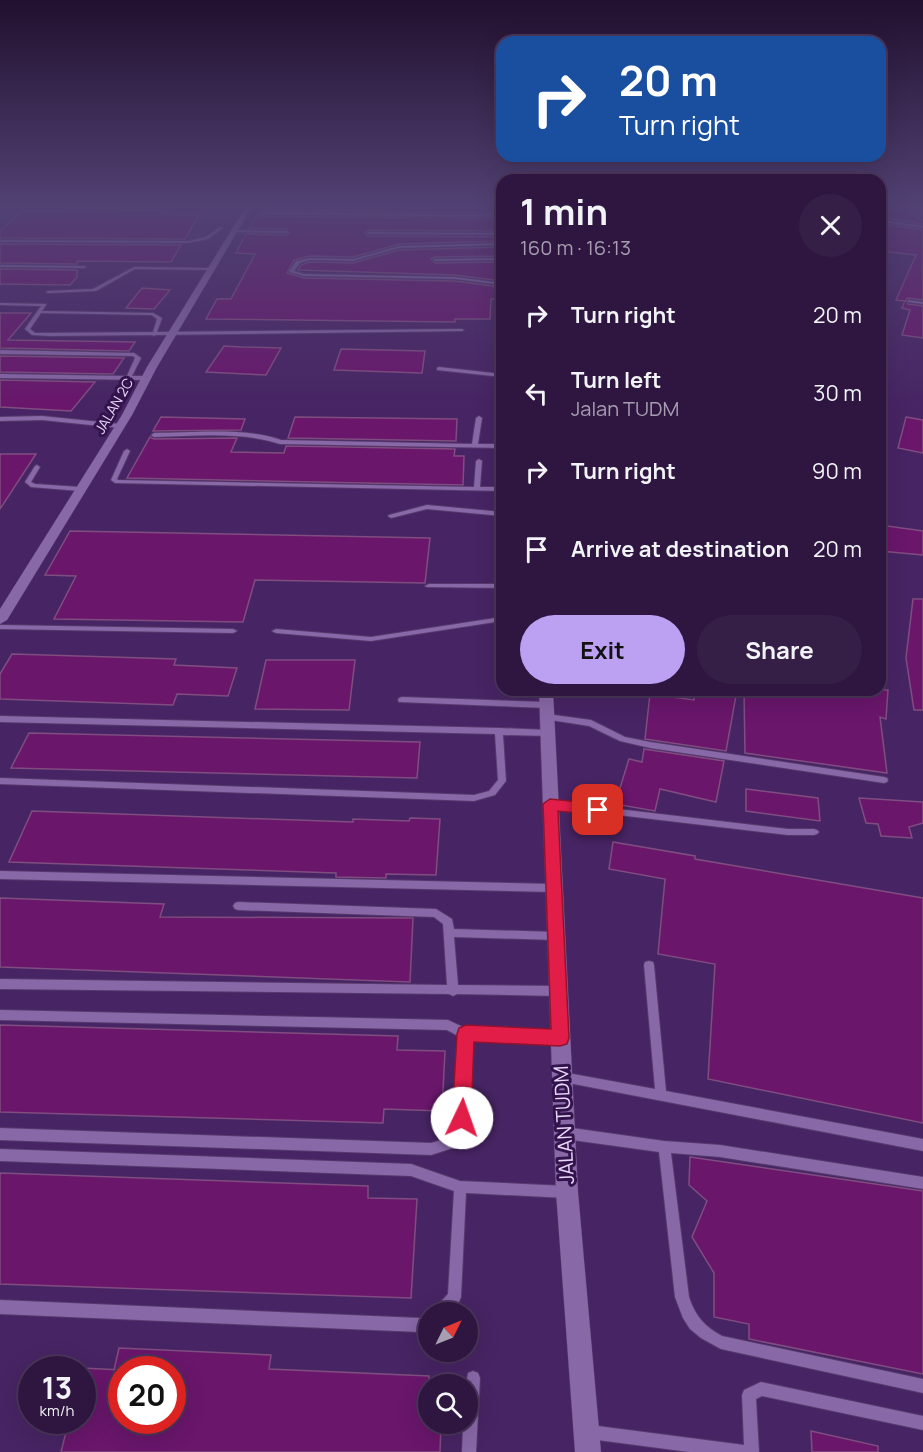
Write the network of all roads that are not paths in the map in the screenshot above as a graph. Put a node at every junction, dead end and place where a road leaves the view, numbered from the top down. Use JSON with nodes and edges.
{"nodes":[{"id":1,"x":125,"y":273,"type":"edge"},
{"id":2,"x":210,"y":273,"type":"edge"},
{"id":3,"x":294,"y":273,"type":"edge"},
{"id":4,"x":496,"y":283,"type":"edge"},
{"id":5,"x":48,"y":292,"type":"dead end"},
{"id":6,"x":910,"y":301,"type":"dead end"},
{"id":7,"x":923,"y":303,"type":"edge"},
{"id":8,"x":0,"y":304,"type":"edge"},
{"id":9,"x":41,"y":312,"type":"junction"},
{"id":10,"x":462,"y":330,"type":"dead end"},
{"id":11,"x":172,"y":334,"type":"junction"},
{"id":12,"x":154,"y":335,"type":"junction"},
{"id":13,"x":0,"y":352,"type":"edge"},
{"id":14,"x":439,"y":369,"type":"dead end"},
{"id":15,"x":496,"y":375,"type":"edge"},
{"id":16,"x":0,"y":376,"type":"edge"},
{"id":17,"x":129,"y":377,"type":"junction"},
{"id":18,"x":147,"y":378,"type":"junction"},
{"id":19,"x":479,"y":418,"type":"dead end"},
{"id":20,"x":0,"y":419,"type":"edge"},
{"id":21,"x":120,"y":426,"type":"junction"},
{"id":22,"x":154,"y":435,"type":"dead end"},
{"id":23,"x":475,"y":446,"type":"junction"},
{"id":24,"x":496,"y":446,"type":"edge"},
{"id":25,"x":128,"y":451,"type":"dead end"},
{"id":26,"x":479,"y":461,"type":"dead end"},
{"id":27,"x":37,"y":467,"type":"dead end"},
{"id":28,"x":477,"y":488,"type":"junction"},
{"id":29,"x":80,"y":489,"type":"junction"},
{"id":30,"x":496,"y":489,"type":"edge"},
{"id":31,"x":496,"y":513,"type":"edge"},
{"id":32,"x":391,"y":516,"type":"dead end"},
{"id":33,"x":429,"y":586,"type":"dead end"},
{"id":34,"x":496,"y":586,"type":"edge"},
{"id":35,"x":0,"y":620,"type":"edge"},
{"id":36,"x":496,"y":620,"type":"edge"},
{"id":37,"x":0,"y":627,"type":"edge"},
{"id":38,"x":233,"y":631,"type":"dead end"},
{"id":39,"x":276,"y":631,"type":"dead end"},
{"id":40,"x":402,"y":700,"type":"dead end"},
{"id":41,"x":547,"y":711,"type":"edge"},
{"id":42,"x":0,"y":719,"type":"edge"},
{"id":43,"x":499,"y":731,"type":"junction"},
{"id":44,"x":884,"y":780,"type":"dead end"},
{"id":45,"x":0,"y":781,"type":"edge"},
{"id":46,"x":550,"y":804,"type":"junction"},
{"id":47,"x":814,"y":832,"type":"dead end"},
{"id":48,"x":0,"y":875,"type":"edge"},
{"id":49,"x":553,"y":888,"type":"junction"},
{"id":50,"x":238,"y":906,"type":"dead end"},
{"id":51,"x":449,"y":933,"type":"junction"},
{"id":52,"x":555,"y":936,"type":"junction"},
{"id":53,"x":649,"y":965,"type":"dead end"},
{"id":54,"x":0,"y":984,"type":"edge"},
{"id":55,"x":453,"y":991,"type":"junction"},
{"id":56,"x":558,"y":991,"type":"junction"},
{"id":57,"x":0,"y":1015,"type":"edge"},
{"id":58,"x":466,"y":1034,"type":"junction"},
{"id":59,"x":560,"y":1038,"type":"junction"},
{"id":60,"x":562,"y":1077,"type":"junction"},
{"id":61,"x":661,"y":1096,"type":"junction"},
{"id":62,"x":564,"y":1133,"type":"junction"},
{"id":63,"x":0,"y":1134,"type":"edge"},
{"id":64,"x":923,"y":1145,"type":"edge"},
{"id":65,"x":664,"y":1147,"type":"junction"},
{"id":66,"x":0,"y":1155,"type":"edge"},
{"id":67,"x":923,"y":1183,"type":"edge"},
{"id":68,"x":460,"y":1187,"type":"junction"},
{"id":69,"x":567,"y":1192,"type":"junction"},
{"id":70,"x":450,"y":1302,"type":"edge"},
{"id":71,"x":0,"y":1307,"type":"edge"},
{"id":72,"x":418,"y":1325,"type":"edge"},
{"id":73,"x":923,"y":1386,"type":"edge"},
{"id":74,"x":923,"y":1423,"type":"edge"},
{"id":75,"x":471,"y":1434,"type":"edge"},
{"id":76,"x":587,"y":1442,"type":"edge"},
{"id":77,"x":470,"y":1452,"type":"edge"},
{"id":78,"x":745,"y":1452,"type":"edge"},
{"id":79,"x":752,"y":1452,"type":"edge"}],
"edges":[{"from":1,"to":5,"type":"lane"},
{"from":2,"to":11,"type":"street","name":"JALAN 2C"},
{"from":3,"to":4,"type":"lane"},
{"from":6,"to":7,"type":"lane"},
{"from":8,"to":9,"type":"lane"},
{"from":9,"to":12,"type":"lane"},
{"from":9,"to":12,"type":"lane"},
{"from":10,"to":11,"type":"lane"},
{"from":11,"to":12,"type":"lane"},
{"from":11,"to":18,"type":"street","name":"JALAN 2C"},
{"from":13,"to":17,"type":"lane"},
{"from":14,"to":15,"type":"lane"},
{"from":16,"to":17,"type":"lane"},
{"from":17,"to":18,"type":"lane"},
{"from":18,"to":21,"type":"street","name":"JALAN 2C"},
{"from":19,"to":23,"type":"lane"},
{"from":20,"to":21,"type":"lane"},
{"from":21,"to":29,"type":"street","name":"JALAN 2C"},
{"from":22,"to":23,"type":"lane"},
{"from":23,"to":24,"type":"lane"},
{"from":25,"to":28,"type":"lane"},
{"from":26,"to":28,"type":"lane"},
{"from":27,"to":29,"type":"lane"},
{"from":28,"to":30,"type":"lane"},
{"from":29,"to":35,"type":"street","name":"JALAN 2C"},
{"from":31,"to":32,"type":"lane"},
{"from":33,"to":34,"type":"lane"},
{"from":36,"to":39,"type":"lane"},
{"from":37,"to":38,"type":"lane"},
{"from":40,"to":41,"type":"lane"},
{"from":41,"to":43,"type":"lane"},
{"from":41,"to":44,"type":"lane"},
{"from":41,"to":46,"type":"street","name":"JALAN TUDM"},
{"from":42,"to":43,"type":"lane"},
{"from":43,"to":45,"type":"lane"},
{"from":46,"to":47,"type":"lane"},
{"from":46,"to":49,"type":"street","name":"JALAN TUDM"},
{"from":48,"to":49,"type":"lane"},
{"from":49,"to":52,"type":"street","name":"JALAN TUDM"},
{"from":50,"to":51,"type":"lane"},
{"from":51,"to":52,"type":"lane"},
{"from":51,"to":55,"type":"lane"},
{"from":52,"to":56,"type":"street","name":"JALAN TUDM"},
{"from":53,"to":61,"type":"lane"},
{"from":54,"to":55,"type":"lane"},
{"from":55,"to":56,"type":"lane"},
{"from":56,"to":59,"type":"street","name":"JALAN TUDM"},
{"from":57,"to":58,"type":"lane"},
{"from":58,"to":59,"type":"lane"},
{"from":58,"to":63,"type":"lane"},
{"from":59,"to":60,"type":"street","name":"JALAN TUDM"},
{"from":60,"to":61,"type":"lane"},
{"from":60,"to":62,"type":"street","name":"JALAN TUDM"},
{"from":61,"to":64,"type":"lane"},
{"from":62,"to":65,"type":"lane"},
{"from":62,"to":69,"type":"street","name":"JALAN TUDM"},
{"from":65,"to":67,"type":"lane"},
{"from":65,"to":73,"type":"lane"},
{"from":66,"to":68,"type":"lane"},
{"from":68,"to":69,"type":"lane"},
{"from":68,"to":70,"type":"lane"},
{"from":69,"to":76,"type":"street","name":"JALAN TUDM"},
{"from":71,"to":72,"type":"lane"},
{"from":74,"to":79,"type":"lane"},
{"from":75,"to":77,"type":"lane"},
{"from":76,"to":78,"type":"lane"}]}
